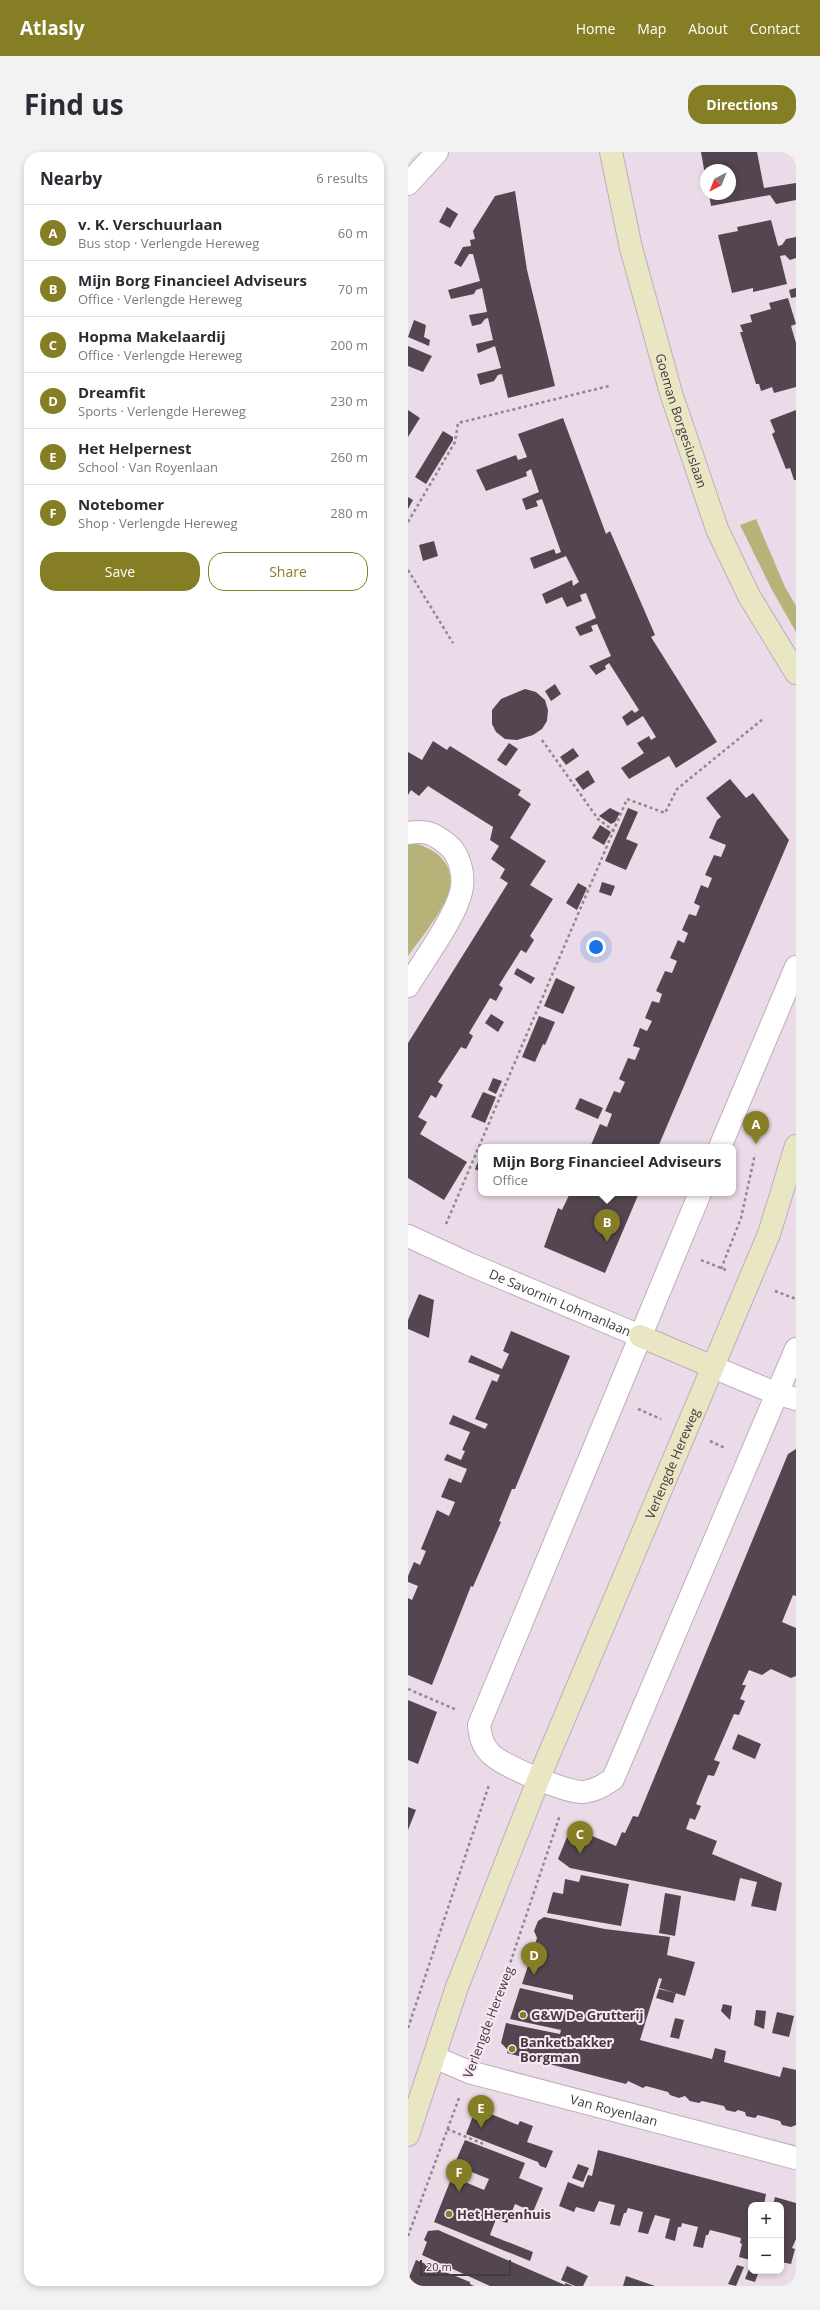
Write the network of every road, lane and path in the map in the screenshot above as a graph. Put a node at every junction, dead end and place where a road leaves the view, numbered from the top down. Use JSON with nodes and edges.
{"nodes":[{"id":1,"x":437,"y":152,"type":"edge"},
{"id":2,"x":611,"y":152,"type":"edge"},
{"id":3,"x":408,"y":184,"type":"edge"},
{"id":4,"x":609,"y":386,"type":"dead end"},
{"id":5,"x":408,"y":522,"type":"edge"},
{"id":6,"x":408,"y":570,"type":"edge"},
{"id":7,"x":453,"y":642,"type":"dead end"},
{"id":8,"x":796,"y":673,"type":"edge"},
{"id":9,"x":763,"y":718,"type":"dead end"},
{"id":10,"x":542,"y":740,"type":"dead end"},
{"id":11,"x":614,"y":831,"type":"junction"},
{"id":12,"x":408,"y":833,"type":"edge"},
{"id":13,"x":796,"y":967,"type":"edge"},
{"id":14,"x":408,"y":986,"type":"edge"},
{"id":15,"x":480,"y":1144,"type":"edge"},
{"id":16,"x":721,"y":1144,"type":"edge"},
{"id":17,"x":796,"y":1146,"type":"edge"},
{"id":18,"x":478,"y":1149,"type":"edge"},
{"id":19,"x":755,"y":1154,"type":"dead end"},
{"id":20,"x":699,"y":1196,"type":"edge"},
{"id":21,"x":408,"y":1236,"type":"edge"},
{"id":22,"x":435,"y":1249,"type":"junction"},
{"id":23,"x":721,"y":1269,"type":"dead end"},
{"id":24,"x":640,"y":1336,"type":"junction"},
{"id":25,"x":796,"y":1349,"type":"edge"},
{"id":26,"x":713,"y":1367,"type":"junction"},
{"id":27,"x":786,"y":1396,"type":"edge"},
{"id":28,"x":408,"y":1689,"type":"edge"},
{"id":29,"x":481,"y":1721,"type":"junction"},
{"id":30,"x":488,"y":1751,"type":"junction"},
{"id":31,"x":539,"y":1778,"type":"junction"},
{"id":32,"x":582,"y":1792,"type":"junction"},
{"id":33,"x":408,"y":2028,"type":"edge"},
{"id":34,"x":434,"y":2057,"type":"junction"},
{"id":35,"x":469,"y":2072,"type":"junction"},
{"id":36,"x":447,"y":2129,"type":"junction"},
{"id":37,"x":408,"y":2135,"type":"edge"},
{"id":38,"x":486,"y":2145,"type":"dead end"},
{"id":39,"x":796,"y":2158,"type":"edge"},
{"id":40,"x":408,"y":2236,"type":"edge"}],
"edges":[{"from":1,"to":3,"type":"street"},
{"from":2,"to":8,"type":"main road","name":"Goeman Borgesiuslaan"},
{"from":4,"to":5,"type":"path"},
{"from":6,"to":7,"type":"path"},
{"from":9,"to":11,"type":"path"},
{"from":10,"to":11,"type":"path"},
{"from":11,"to":15,"type":"path"},
{"from":12,"to":14,"type":"street"},
{"from":13,"to":16,"type":"street"},
{"from":17,"to":26,"type":"main road","name":"Verlengde Hereweg"},
{"from":18,"to":22,"type":"path"},
{"from":19,"to":23,"type":"path"},
{"from":20,"to":24,"type":"street"},
{"from":21,"to":22,"type":"street","name":"De Savornin Lohmanlaan"},
{"from":22,"to":24,"type":"street","name":"De Savornin Lohmanlaan"},
{"from":24,"to":26,"type":"main road","name":"De Savornin Lohmanlaan"},
{"from":24,"to":29,"type":"street"},
{"from":25,"to":27,"type":"street"},
{"from":26,"to":27,"type":"street"},
{"from":26,"to":31,"type":"main road","name":"Verlengde Hereweg"},
{"from":27,"to":32,"type":"street"},
{"from":28,"to":29,"type":"path"},
{"from":29,"to":30,"type":"street"},
{"from":30,"to":31,"type":"street"},
{"from":30,"to":33,"type":"path"},
{"from":31,"to":32,"type":"street"},
{"from":31,"to":34,"type":"main road","name":"Verlengde Hereweg"},
{"from":32,"to":35,"type":"path","name":"Verlengde Hereweg"},
{"from":34,"to":35,"type":"street","name":"Van Royenlaan"},
{"from":34,"to":37,"type":"main road","name":"Verlengde Hereweg"},
{"from":35,"to":36,"type":"path","name":"Verlengde Hereweg"},
{"from":35,"to":39,"type":"street","name":"Van Royenlaan"},
{"from":36,"to":38,"type":"path"},
{"from":36,"to":40,"type":"path","name":"Verlengde Hereweg"}]}
